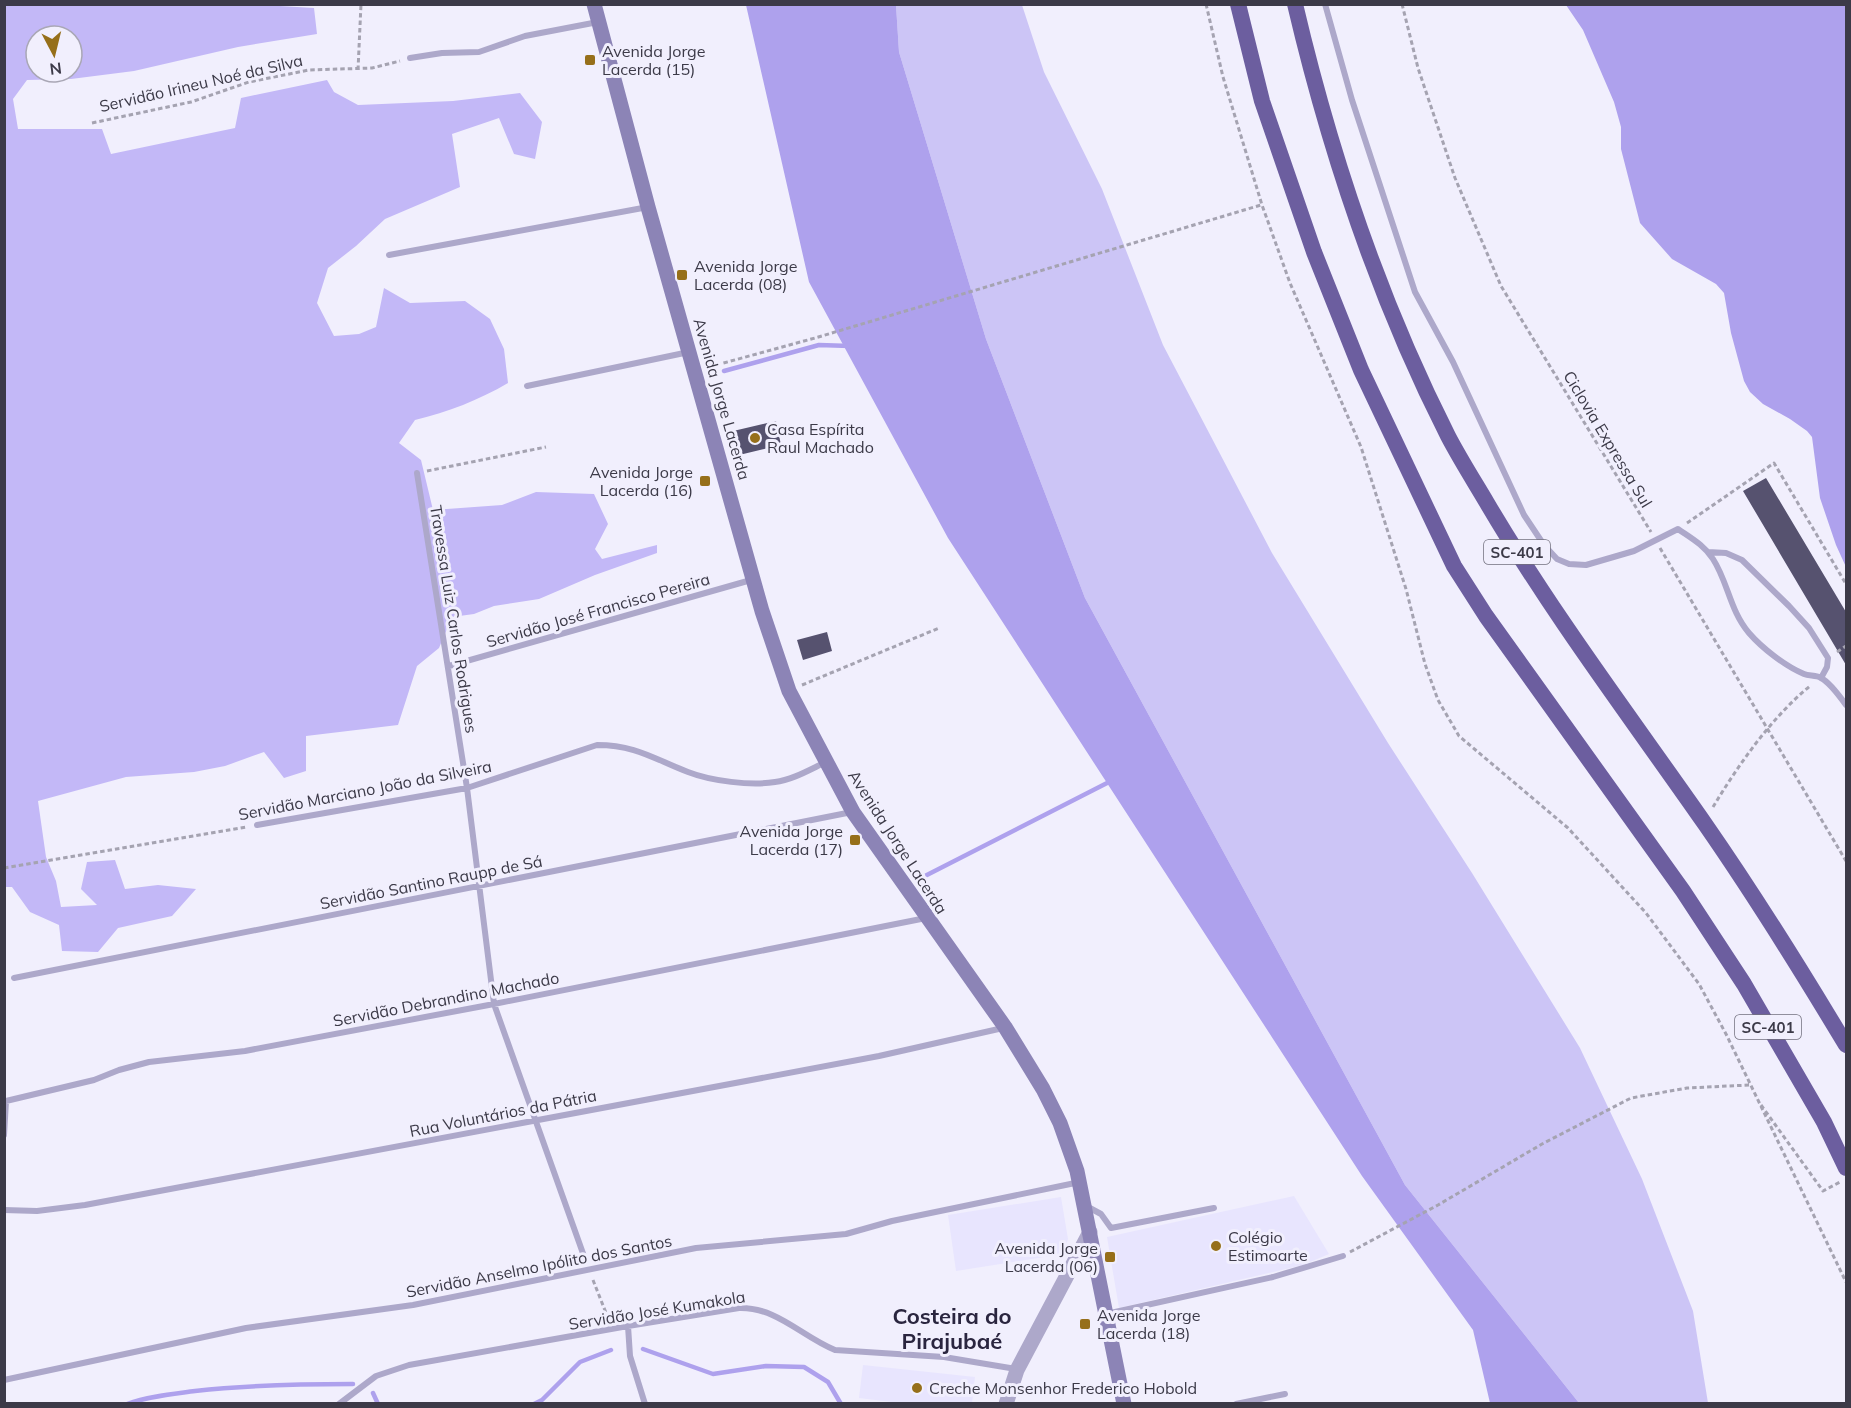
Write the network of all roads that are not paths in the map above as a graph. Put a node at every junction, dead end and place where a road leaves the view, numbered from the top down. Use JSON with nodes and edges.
{"nodes":[{"id":1,"x":594,"y":4,"type":"edge"},
{"id":2,"x":1238,"y":4,"type":"edge"},
{"id":3,"x":1295,"y":4,"type":"edge"},
{"id":4,"x":1325,"y":4,"type":"edge"},
{"id":5,"x":598,"y":22,"type":"junction"},
{"id":6,"x":410,"y":58,"type":"road end"},
{"id":7,"x":648,"y":207,"type":"junction"},
{"id":8,"x":389,"y":255,"type":"dead end"},
{"id":9,"x":690,"y":352,"type":"junction"},
{"id":10,"x":526,"y":386,"type":"dead end"},
{"id":11,"x":417,"y":474,"type":"road end"},
{"id":12,"x":1708,"y":552,"type":"junction"},
{"id":13,"x":754,"y":579,"type":"junction"},
{"id":14,"x":449,"y":666,"type":"junction"},
{"id":15,"x":1821,"y":678,"type":"junction"},
{"id":16,"x":1846,"y":705,"type":"edge"},
{"id":17,"x":826,"y":762,"type":"junction"},
{"id":18,"x":467,"y":788,"type":"junction"},
{"id":19,"x":853,"y":812,"type":"junction"},
{"id":20,"x":257,"y":825,"type":"road end"},
{"id":21,"x":480,"y":886,"type":"junction"},
{"id":22,"x":926,"y":918,"type":"junction"},
{"id":23,"x":14,"y":978,"type":"dead end"},
{"id":24,"x":494,"y":1004,"type":"junction"},
{"id":25,"x":1005,"y":1027,"type":"junction"},
{"id":26,"x":1846,"y":1045,"type":"edge"},
{"id":27,"x":535,"y":1121,"type":"junction"},
{"id":28,"x":4,"y":1135,"type":"edge"},
{"id":29,"x":1846,"y":1168,"type":"edge"},
{"id":30,"x":1080,"y":1182,"type":"junction"},
{"id":31,"x":1084,"y":1205,"type":"junction"},
{"id":32,"x":1214,"y":1208,"type":"dead end"},
{"id":33,"x":4,"y":1210,"type":"edge"},
{"id":34,"x":1090,"y":1232,"type":"junction"},
{"id":35,"x":1343,"y":1256,"type":"road end"},
{"id":36,"x":585,"y":1258,"type":"dead end"},
{"id":37,"x":1106,"y":1314,"type":"junction"},
{"id":38,"x":628,"y":1326,"type":"junction"},
{"id":39,"x":1017,"y":1370,"type":"junction"},
{"id":40,"x":4,"y":1380,"type":"edge"},
{"id":41,"x":1285,"y":1394,"type":"dead end"},
{"id":42,"x":339,"y":1404,"type":"edge"},
{"id":43,"x":645,"y":1404,"type":"edge"},
{"id":44,"x":1006,"y":1404,"type":"edge"},
{"id":45,"x":1124,"y":1404,"type":"edge"},
{"id":46,"x":1236,"y":1404,"type":"edge"}],
"edges":[{"from":1,"to":5,"type":"main road","name":"Avenida Jorge Lacerda"},
{"from":2,"to":29,"type":"highway","number":"SC-401"},
{"from":3,"to":26,"type":"highway","number":"SC-401"},
{"from":4,"to":12,"type":"lane"},
{"from":5,"to":6,"type":"lane"},
{"from":5,"to":7,"type":"main road","name":"Avenida Jorge Lacerda"},
{"from":7,"to":8,"type":"lane"},
{"from":7,"to":9,"type":"main road","name":"Avenida Jorge Lacerda"},
{"from":9,"to":10,"type":"lane"},
{"from":9,"to":13,"type":"main road","name":"Avenida Jorge Lacerda"},
{"from":11,"to":14,"type":"lane","name":"Travessa Luiz Carlos Rodrigues"},
{"from":12,"to":15,"type":"lane"},
{"from":12,"to":15,"type":"lane"},
{"from":13,"to":14,"type":"lane","name":"Servidão José Francisco Pereira"},
{"from":13,"to":17,"type":"main road","name":"Avenida Jorge Lacerda"},
{"from":14,"to":18,"type":"lane","name":"Travessa Luiz Carlos Rodrigues"},
{"from":15,"to":16,"type":"lane"},
{"from":17,"to":18,"type":"lane","name":"Servidão Marciano João da Silveira"},
{"from":17,"to":19,"type":"main road","name":"Avenida Jorge Lacerda"},
{"from":18,"to":20,"type":"lane","name":"Servidão Marciano João da Silveira"},
{"from":18,"to":21,"type":"lane","name":"Travessa Luiz Carlos Rodrigues"},
{"from":19,"to":21,"type":"lane","name":"Servidão Santino Raupp de Sá"},
{"from":19,"to":22,"type":"main road","name":"Avenida Jorge Lacerda"},
{"from":21,"to":23,"type":"lane","name":"Servidão Santino Raupp de Sá"},
{"from":21,"to":24,"type":"lane","name":"Travessa Luiz Carlos Rodrigues"},
{"from":22,"to":24,"type":"lane","name":"Servidão Debrandino Machado"},
{"from":22,"to":25,"type":"main road","name":"Avenida Jorge Lacerda"},
{"from":24,"to":27,"type":"lane","name":"Travessa Luiz Carlos Rodrigues"},
{"from":24,"to":28,"type":"lane","name":"Servidão Debrandino Machado"},
{"from":25,"to":27,"type":"lane","name":"Rua Voluntários da Pátria"},
{"from":25,"to":30,"type":"main road","name":"Avenida Jorge Lacerda"},
{"from":27,"to":33,"type":"lane","name":"Rua Voluntários da Pátria"},
{"from":27,"to":36,"type":"lane","name":"Travessa Luiz Carlos Rodrigues"},
{"from":30,"to":31,"type":"main road","name":"Avenida Jorge Lacerda"},
{"from":30,"to":40,"type":"lane","name":"Servidão Anselmo Ipólito dos Santos"},
{"from":31,"to":32,"type":"lane"},
{"from":31,"to":34,"type":"main road","name":"Avenida Jorge Lacerda"},
{"from":34,"to":37,"type":"main road","name":"Avenida Jorge Lacerda"},
{"from":34,"to":39,"type":"street"},
{"from":35,"to":37,"type":"lane"},
{"from":37,"to":45,"type":"main road","name":"Avenida Jorge Lacerda"},
{"from":38,"to":39,"type":"lane","name":"Servidão José Kumakola"},
{"from":38,"to":42,"type":"lane","name":"Servidão José Kumakola"},
{"from":38,"to":43,"type":"lane"},
{"from":39,"to":44,"type":"street"},
{"from":41,"to":46,"type":"lane"}]}
